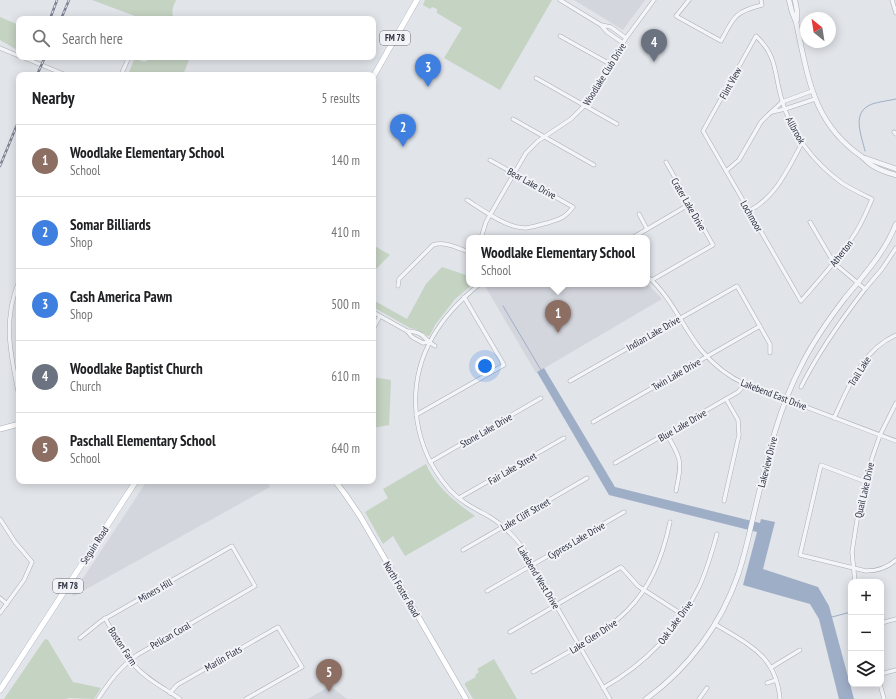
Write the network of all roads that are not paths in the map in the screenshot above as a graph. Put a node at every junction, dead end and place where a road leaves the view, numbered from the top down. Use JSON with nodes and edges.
{"nodes":[{"id":1,"x":417,"y":0,"type":"edge"},
{"id":2,"x":560,"y":0,"type":"edge"},
{"id":3,"x":654,"y":0,"type":"edge"},
{"id":4,"x":689,"y":0,"type":"edge"},
{"id":5,"x":761,"y":0,"type":"edge"},
{"id":6,"x":789,"y":0,"type":"edge"},
{"id":7,"x":795,"y":0,"type":"edge"},
{"id":8,"x":892,"y":0,"type":"edge"},
{"id":9,"x":896,"y":13,"type":"edge"},
{"id":10,"x":796,"y":22,"type":"junction"},
{"id":11,"x":601,"y":26,"type":"junction"},
{"id":12,"x":560,"y":36,"type":"dead end"},
{"id":13,"x":756,"y":36,"type":"joint"},
{"id":14,"x":626,"y":38,"type":"junction"},
{"id":15,"x":623,"y":43,"type":"junction"},
{"id":16,"x":0,"y":48,"type":"edge"},
{"id":17,"x":16,"y":55,"type":"edge"},
{"id":18,"x":29,"y":60,"type":"edge"},
{"id":19,"x":127,"y":60,"type":"edge"},
{"id":20,"x":610,"y":64,"type":"junction"},
{"id":21,"x":59,"y":72,"type":"edge"},
{"id":22,"x":122,"y":72,"type":"edge"},
{"id":23,"x":376,"y":72,"type":"edge"},
{"id":24,"x":536,"y":78,"type":"dead end"},
{"id":25,"x":812,"y":92,"type":"junction"},
{"id":26,"x":815,"y":99,"type":"junction"},
{"id":27,"x":782,"y":102,"type":"junction"},
{"id":28,"x":584,"y":106,"type":"junction"},
{"id":29,"x":784,"y":109,"type":"junction"},
{"id":30,"x":771,"y":112,"type":"junction"},
{"id":31,"x":513,"y":119,"type":"dead end"},
{"id":32,"x":617,"y":124,"type":"dead end"},
{"id":33,"x":703,"y":131,"type":"joint"},
{"id":34,"x":543,"y":137,"type":"junction"},
{"id":35,"x":802,"y":143,"type":"junction"},
{"id":36,"x":864,"y":158,"type":"junction"},
{"id":37,"x":490,"y":160,"type":"dead end"},
{"id":38,"x":666,"y":162,"type":"dead end"},
{"id":39,"x":594,"y":165,"type":"dead end"},
{"id":40,"x":896,"y":169,"type":"edge"},
{"id":41,"x":726,"y":171,"type":"junction"},
{"id":42,"x":514,"y":173,"type":"junction"},
{"id":43,"x":896,"y":175,"type":"edge"},
{"id":44,"x":467,"y":200,"type":"dead end"},
{"id":45,"x":872,"y":200,"type":"joint"},
{"id":46,"x":690,"y":204,"type":"junction"},
{"id":47,"x":749,"y":211,"type":"junction"},
{"id":48,"x":490,"y":214,"type":"junction"},
{"id":49,"x":638,"y":214,"type":"dead end"},
{"id":50,"x":810,"y":222,"type":"dead end"},
{"id":51,"x":896,"y":224,"type":"edge"},
{"id":52,"x":647,"y":229,"type":"junction"},
{"id":53,"x":482,"y":235,"type":"edge"},
{"id":54,"x":637,"y":235,"type":"edge"},
{"id":55,"x":896,"y":248,"type":"edge"},
{"id":56,"x":466,"y":251,"type":"edge"},
{"id":57,"x":834,"y":263,"type":"junction"},
{"id":58,"x":652,"y":280,"type":"joint"},
{"id":59,"x":858,"y":283,"type":"junction"},
{"id":60,"x":398,"y":286,"type":"dead end"},
{"id":61,"x":476,"y":287,"type":"edge"},
{"id":62,"x":865,"y":289,"type":"junction"},
{"id":63,"x":16,"y":291,"type":"edge"},
{"id":64,"x":464,"y":297,"type":"junction"},
{"id":65,"x":801,"y":301,"type":"joint"},
{"id":66,"x":376,"y":314,"type":"edge"},
{"id":67,"x":380,"y":316,"type":"junction"},
{"id":68,"x":680,"y":318,"type":"junction"},
{"id":69,"x":376,"y":323,"type":"edge"},
{"id":70,"x":760,"y":326,"type":"junction"},
{"id":71,"x":407,"y":331,"type":"junction"},
{"id":72,"x":896,"y":335,"type":"edge"},
{"id":73,"x":429,"y":343,"type":"junction"},
{"id":74,"x":435,"y":346,"type":"dead end"},
{"id":75,"x":770,"y":353,"type":"dead end"},
{"id":76,"x":706,"y":356,"type":"junction"},
{"id":77,"x":16,"y":381,"type":"edge"},
{"id":78,"x":570,"y":381,"type":"dead end"},
{"id":79,"x":746,"y":384,"type":"junction"},
{"id":80,"x":801,"y":387,"type":"dead end"},
{"id":81,"x":541,"y":398,"type":"dead end"},
{"id":82,"x":726,"y":399,"type":"junction"},
{"id":83,"x":786,"y":399,"type":"junction"},
{"id":84,"x":896,"y":403,"type":"edge"},
{"id":85,"x":416,"y":416,"type":"junction"},
{"id":86,"x":834,"y":418,"type":"junction"},
{"id":87,"x":593,"y":422,"type":"dead end"},
{"id":88,"x":16,"y":425,"type":"edge"},
{"id":89,"x":0,"y":429,"type":"edge"},
{"id":90,"x":666,"y":433,"type":"junction"},
{"id":91,"x":880,"y":435,"type":"junction"},
{"id":92,"x":564,"y":438,"type":"dead end"},
{"id":93,"x":896,"y":441,"type":"edge"},
{"id":94,"x":430,"y":462,"type":"junction"},
{"id":95,"x":615,"y":463,"type":"dead end"},
{"id":96,"x":588,"y":478,"type":"dead end"},
{"id":97,"x":866,"y":482,"type":"junction"},
{"id":98,"x":134,"y":484,"type":"edge"},
{"id":99,"x":338,"y":484,"type":"edge"},
{"id":100,"x":676,"y":491,"type":"dead end"},
{"id":101,"x":459,"y":498,"type":"junction"},
{"id":102,"x":724,"y":501,"type":"dead end"},
{"id":103,"x":624,"y":512,"type":"dead end"},
{"id":104,"x":0,"y":519,"type":"edge"},
{"id":105,"x":670,"y":522,"type":"dead end"},
{"id":106,"x":504,"y":527,"type":"junction"},
{"id":107,"x":717,"y":534,"type":"dead end"},
{"id":108,"x":232,"y":546,"type":"joint"},
{"id":109,"x":463,"y":550,"type":"dead end"},
{"id":110,"x":896,"y":560,"type":"edge"},
{"id":111,"x":532,"y":565,"type":"junction"},
{"id":112,"x":853,"y":568,"type":"junction"},
{"id":113,"x":855,"y":579,"type":"edge"},
{"id":114,"x":644,"y":590,"type":"junction"},
{"id":115,"x":486,"y":591,"type":"dead end"},
{"id":116,"x":0,"y":598,"type":"edge"},
{"id":117,"x":7,"y":604,"type":"junction"},
{"id":118,"x":556,"y":605,"type":"junction"},
{"id":119,"x":0,"y":613,"type":"edge"},
{"id":120,"x":683,"y":615,"type":"junction"},
{"id":121,"x":105,"y":618,"type":"junction"},
{"id":122,"x":896,"y":619,"type":"edge"},
{"id":123,"x":884,"y":622,"type":"edge"},
{"id":124,"x":715,"y":624,"type":"junction"},
{"id":125,"x":510,"y":632,"type":"dead end"},
{"id":126,"x":80,"y":638,"type":"dead end"},
{"id":127,"x":579,"y":646,"type":"junction"},
{"id":128,"x":800,"y":650,"type":"dead end"},
{"id":129,"x":130,"y":660,"type":"junction"},
{"id":130,"x":772,"y":667,"type":"junction"},
{"id":131,"x":896,"y":670,"type":"edge"},
{"id":132,"x":533,"y":672,"type":"dead end"},
{"id":133,"x":884,"y":673,"type":"edge"},
{"id":134,"x":776,"y":680,"type":"junction"},
{"id":135,"x":767,"y":683,"type":"dead end"},
{"id":136,"x":881,"y":687,"type":"edge"},
{"id":137,"x":603,"y":688,"type":"junction"},
{"id":138,"x":707,"y":688,"type":"dead end"},
{"id":139,"x":0,"y":690,"type":"edge"},
{"id":140,"x":170,"y":692,"type":"junction"},
{"id":141,"x":98,"y":699,"type":"edge"},
{"id":142,"x":180,"y":699,"type":"edge"},
{"id":143,"x":246,"y":699,"type":"edge"},
{"id":144,"x":466,"y":699,"type":"edge"},
{"id":145,"x":610,"y":699,"type":"edge"},
{"id":146,"x":646,"y":699,"type":"edge"},
{"id":147,"x":699,"y":699,"type":"edge"},
{"id":148,"x":780,"y":699,"type":"edge"},
{"id":149,"x":884,"y":699,"type":"edge"}],
"edges":[{"from":1,"to":23,"type":"main road","number":"FM 78"},
{"from":2,"to":11,"type":"street"},
{"from":3,"to":14,"type":"street","name":"Woodlake Club Drive"},
{"from":4,"to":5,"type":"street"},
{"from":6,"to":10,"type":"street"},
{"from":7,"to":10,"type":"street"},
{"from":8,"to":9,"type":"street"},
{"from":10,"to":25,"type":"street"},
{"from":11,"to":14,"type":"street"},
{"from":11,"to":15,"type":"street"},
{"from":12,"to":20,"type":"street"},
{"from":13,"to":27,"type":"street","name":"Allbrook"},
{"from":13,"to":33,"type":"street","name":"Flint View"},
{"from":14,"to":15,"type":"street","name":"Woodlake Club Drive"},
{"from":15,"to":20,"type":"street","name":"Woodlake Club Drive"},
{"from":16,"to":17,"type":"street"},
{"from":18,"to":21,"type":"street"},
{"from":19,"to":22,"type":"street"},
{"from":20,"to":28,"type":"street","name":"Woodlake Club Drive"},
{"from":24,"to":28,"type":"street"},
{"from":25,"to":26,"type":"street"},
{"from":25,"to":27,"type":"street"},
{"from":26,"to":29,"type":"street"},
{"from":26,"to":36,"type":"street"},
{"from":27,"to":29,"type":"street","name":"Allbrook"},
{"from":27,"to":30,"type":"street"},
{"from":28,"to":32,"type":"street"},
{"from":28,"to":34,"type":"street","name":"Woodlake Club Drive"},
{"from":29,"to":30,"type":"street"},
{"from":29,"to":35,"type":"street","name":"Allbrook"},
{"from":30,"to":41,"type":"street"},
{"from":31,"to":34,"type":"street"},
{"from":33,"to":41,"type":"street","name":"Lochmoor"},
{"from":34,"to":39,"type":"street"},
{"from":34,"to":42,"type":"street","name":"Woodlake Club Drive"},
{"from":35,"to":45,"type":"street","name":"Allbrook"},
{"from":35,"to":47,"type":"street"},
{"from":36,"to":40,"type":"street"},
{"from":36,"to":43,"type":"street"},
{"from":37,"to":42,"type":"street","name":"Bear Lake Drive"},
{"from":38,"to":46,"type":"street","name":"Crater Lake Drive"},
{"from":41,"to":47,"type":"street","name":"Lochmoor"},
{"from":42,"to":48,"type":"street","name":"Woodlake Club Drive"},
{"from":42,"to":48,"type":"street","name":"Bear Lake Drive"},
{"from":44,"to":48,"type":"street"},
{"from":45,"to":57,"type":"street","name":"Atherton"},
{"from":46,"to":52,"type":"street"},
{"from":46,"to":58,"type":"street","name":"Crater Lake Drive"},
{"from":47,"to":65,"type":"street","name":"Lochmoor"},
{"from":48,"to":53,"type":"street","name":"Woodlake Club Drive"},
{"from":49,"to":52,"type":"street"},
{"from":50,"to":57,"type":"street"},
{"from":51,"to":59,"type":"street","name":"Lakeview Drive"},
{"from":52,"to":54,"type":"street"},
{"from":55,"to":62,"type":"street"},
{"from":56,"to":60,"type":"street"},
{"from":57,"to":59,"type":"street"},
{"from":57,"to":65,"type":"street","name":"Atherton"},
{"from":58,"to":68,"type":"street","name":"Lakebend East Drive"},
{"from":59,"to":62,"type":"street"},
{"from":59,"to":83,"type":"street","name":"Lakeview Drive"},
{"from":61,"to":64,"type":"street"},
{"from":62,"to":80,"type":"street"},
{"from":63,"to":77,"type":"street"},
{"from":64,"to":73,"type":"street","name":"Lakebend West Drive"},
{"from":64,"to":85,"type":"street"},
{"from":66,"to":67,"type":"street"},
{"from":67,"to":69,"type":"street"},
{"from":67,"to":71,"type":"street"},
{"from":68,"to":70,"type":"street","name":"Indian Lake Drive"},
{"from":68,"to":76,"type":"street","name":"Lakebend East Drive"},
{"from":68,"to":78,"type":"street","name":"Indian Lake Drive"},
{"from":70,"to":75,"type":"street"},
{"from":70,"to":76,"type":"street","name":"Twin Lake Drive"},
{"from":71,"to":73,"type":"street"},
{"from":71,"to":73,"type":"street"},
{"from":72,"to":86,"type":"street","name":"Trail Lake"},
{"from":73,"to":74,"type":"street"},
{"from":73,"to":85,"type":"street","name":"Lakebend West Drive"},
{"from":76,"to":79,"type":"street","name":"Lakebend East Drive"},
{"from":76,"to":87,"type":"street","name":"Twin Lake Drive"},
{"from":79,"to":82,"type":"street","name":"Blue Lake Drive"},
{"from":79,"to":83,"type":"street","name":"Lakebend East Drive"},
{"from":81,"to":94,"type":"street","name":"Stone Lake Drive"},
{"from":82,"to":90,"type":"street","name":"Blue Lake Drive"},
{"from":82,"to":102,"type":"street"},
{"from":83,"to":86,"type":"street","name":"Lakebend East Drive"},
{"from":83,"to":124,"type":"street","name":"Lakeview Drive"},
{"from":84,"to":91,"type":"street","name":"Quail Lake Drive"},
{"from":85,"to":94,"type":"street","name":"Lakebend West Drive"},
{"from":86,"to":91,"type":"street","name":"Lakebend East Drive"},
{"from":88,"to":89,"type":"main road"},
{"from":90,"to":95,"type":"street","name":"Blue Lake Drive"},
{"from":90,"to":100,"type":"street"},
{"from":91,"to":93,"type":"street","name":"Lakebend East Drive"},
{"from":91,"to":97,"type":"street","name":"Quail Lake Drive"},
{"from":92,"to":101,"type":"street","name":"Fair Lake Street"},
{"from":94,"to":101,"type":"street","name":"Lakebend West Drive"},
{"from":96,"to":106,"type":"street","name":"Lake Cliff Street"},
{"from":97,"to":112,"type":"street","name":"Quail Lake Drive"},
{"from":97,"to":112,"type":"street"},
{"from":98,"to":139,"type":"main road","name":"Seguin Road","number":"FM 78"},
{"from":99,"to":144,"type":"main road","name":"North Foster Road"},
{"from":101,"to":106,"type":"street","name":"Lakebend West Drive"},
{"from":103,"to":111,"type":"street","name":"Cypress Lake Drive"},
{"from":104,"to":117,"type":"street"},
{"from":105,"to":114,"type":"street","name":"Lake Glen Drive"},
{"from":106,"to":109,"type":"street","name":"Lake Cliff Street"},
{"from":106,"to":111,"type":"street","name":"Lakebend West Drive"},
{"from":107,"to":120,"type":"street","name":"Oak Lake Drive"},
{"from":108,"to":121,"type":"street","name":"Miners Hill"},
{"from":108,"to":129,"type":"street","name":"Pelican Coral"},
{"from":110,"to":112,"type":"street"},
{"from":111,"to":115,"type":"street","name":"Cypress Lake Drive"},
{"from":111,"to":118,"type":"street","name":"Lakebend West Drive"},
{"from":112,"to":113,"type":"street","name":"Quail Lake Drive"},
{"from":114,"to":118,"type":"street"},
{"from":114,"to":120,"type":"street"},
{"from":114,"to":127,"type":"street","name":"Lake Glen Drive"},
{"from":116,"to":117,"type":"street"},
{"from":117,"to":119,"type":"street"},
{"from":118,"to":125,"type":"street"},
{"from":118,"to":127,"type":"street","name":"Lakebend West Drive"},
{"from":120,"to":137,"type":"street","name":"Oak Lake Drive"},
{"from":121,"to":126,"type":"street","name":"Miners Hill"},
{"from":121,"to":129,"type":"street","name":"Boston Farm"},
{"from":122,"to":123,"type":"street"},
{"from":124,"to":130,"type":"street"},
{"from":124,"to":146,"type":"street","name":"Lakeview Drive"},
{"from":127,"to":132,"type":"street","name":"Lake Glen Drive"},
{"from":127,"to":137,"type":"street","name":"Lakebend West Drive"},
{"from":128,"to":130,"type":"street"},
{"from":129,"to":140,"type":"street","name":"Boston Farm"},
{"from":129,"to":141,"type":"street","name":"Pelican Coral"},
{"from":130,"to":134,"type":"street"},
{"from":131,"to":133,"type":"street"},
{"from":134,"to":135,"type":"street"},
{"from":134,"to":148,"type":"street"},
{"from":136,"to":149,"type":"street"},
{"from":137,"to":145,"type":"street","name":"Lakebend West Drive"},
{"from":138,"to":147,"type":"street"},
{"from":140,"to":142,"type":"street","name":"Boston Farm"},
{"from":140,"to":143,"type":"street","name":"Marlin Flats"}]}
